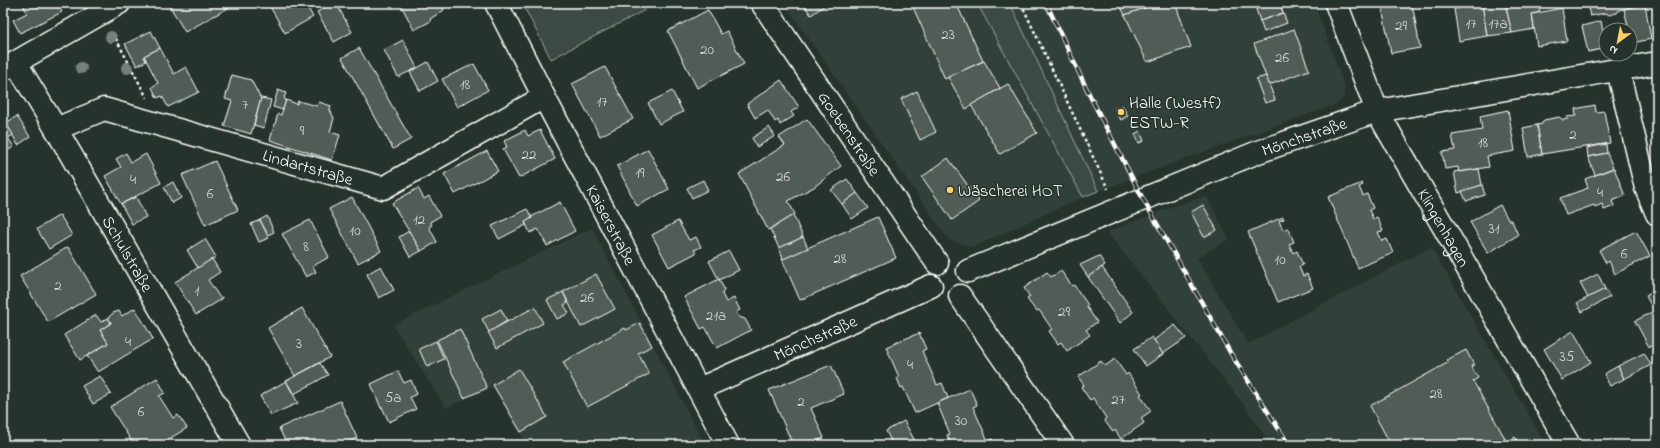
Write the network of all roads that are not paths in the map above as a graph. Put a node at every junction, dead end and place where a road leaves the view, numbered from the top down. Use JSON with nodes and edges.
{"nodes":[{"id":1,"x":496,"y":3,"type":"edge"},
{"id":2,"x":762,"y":3,"type":"edge"},
{"id":3,"x":1336,"y":3,"type":"edge"},
{"id":4,"x":98,"y":10,"type":"edge"},
{"id":5,"x":1657,"y":63,"type":"edge"},
{"id":6,"x":10,"y":66,"type":"edge"},
{"id":7,"x":1618,"y":70,"type":"junction"},
{"id":8,"x":544,"y":97,"type":"junction"},
{"id":9,"x":1377,"y":111,"type":"junction"},
{"id":10,"x":56,"y":129,"type":"junction"},
{"id":11,"x":1657,"y":214,"type":"edge"},
{"id":12,"x":937,"y":263,"type":"junction"},
{"id":13,"x":968,"y":271,"type":"junction"},
{"id":14,"x":931,"y":286,"type":"junction"},
{"id":15,"x":960,"y":296,"type":"junction"},
{"id":16,"x":699,"y":389,"type":"junction"},
{"id":17,"x":239,"y":445,"type":"edge"},
{"id":18,"x":728,"y":445,"type":"edge"},
{"id":19,"x":1063,"y":445,"type":"edge"},
{"id":20,"x":1569,"y":445,"type":"edge"}],
"edges":[{"from":1,"to":8,"type":"street","name":"Kaiserstraße"},
{"from":2,"to":12,"type":"street","name":"Goebenstraße"},
{"from":3,"to":9,"type":"street","name":"Klingenhagen"},
{"from":4,"to":6,"type":"street"},
{"from":5,"to":7,"type":"street","name":"Mönchstraße"},
{"from":6,"to":10,"type":"street","name":"Schulstraße"},
{"from":7,"to":9,"type":"street","name":"Mönchstraße"},
{"from":7,"to":11,"type":"street"},
{"from":8,"to":10,"type":"street","name":"Lindartstraße"},
{"from":8,"to":16,"type":"street","name":"Kaiserstraße"},
{"from":9,"to":13,"type":"street","name":"Mönchstraße"},
{"from":9,"to":20,"type":"street","name":"Klingenhagen"},
{"from":10,"to":17,"type":"street","name":"Schulstraße"},
{"from":12,"to":13,"type":"street"},
{"from":12,"to":14,"type":"street"},
{"from":13,"to":15,"type":"street"},
{"from":14,"to":15,"type":"street"},
{"from":14,"to":16,"type":"street","name":"Mönchstraße"},
{"from":15,"to":19,"type":"street"},
{"from":16,"to":18,"type":"street","name":"Kaiserstraße"}]}
